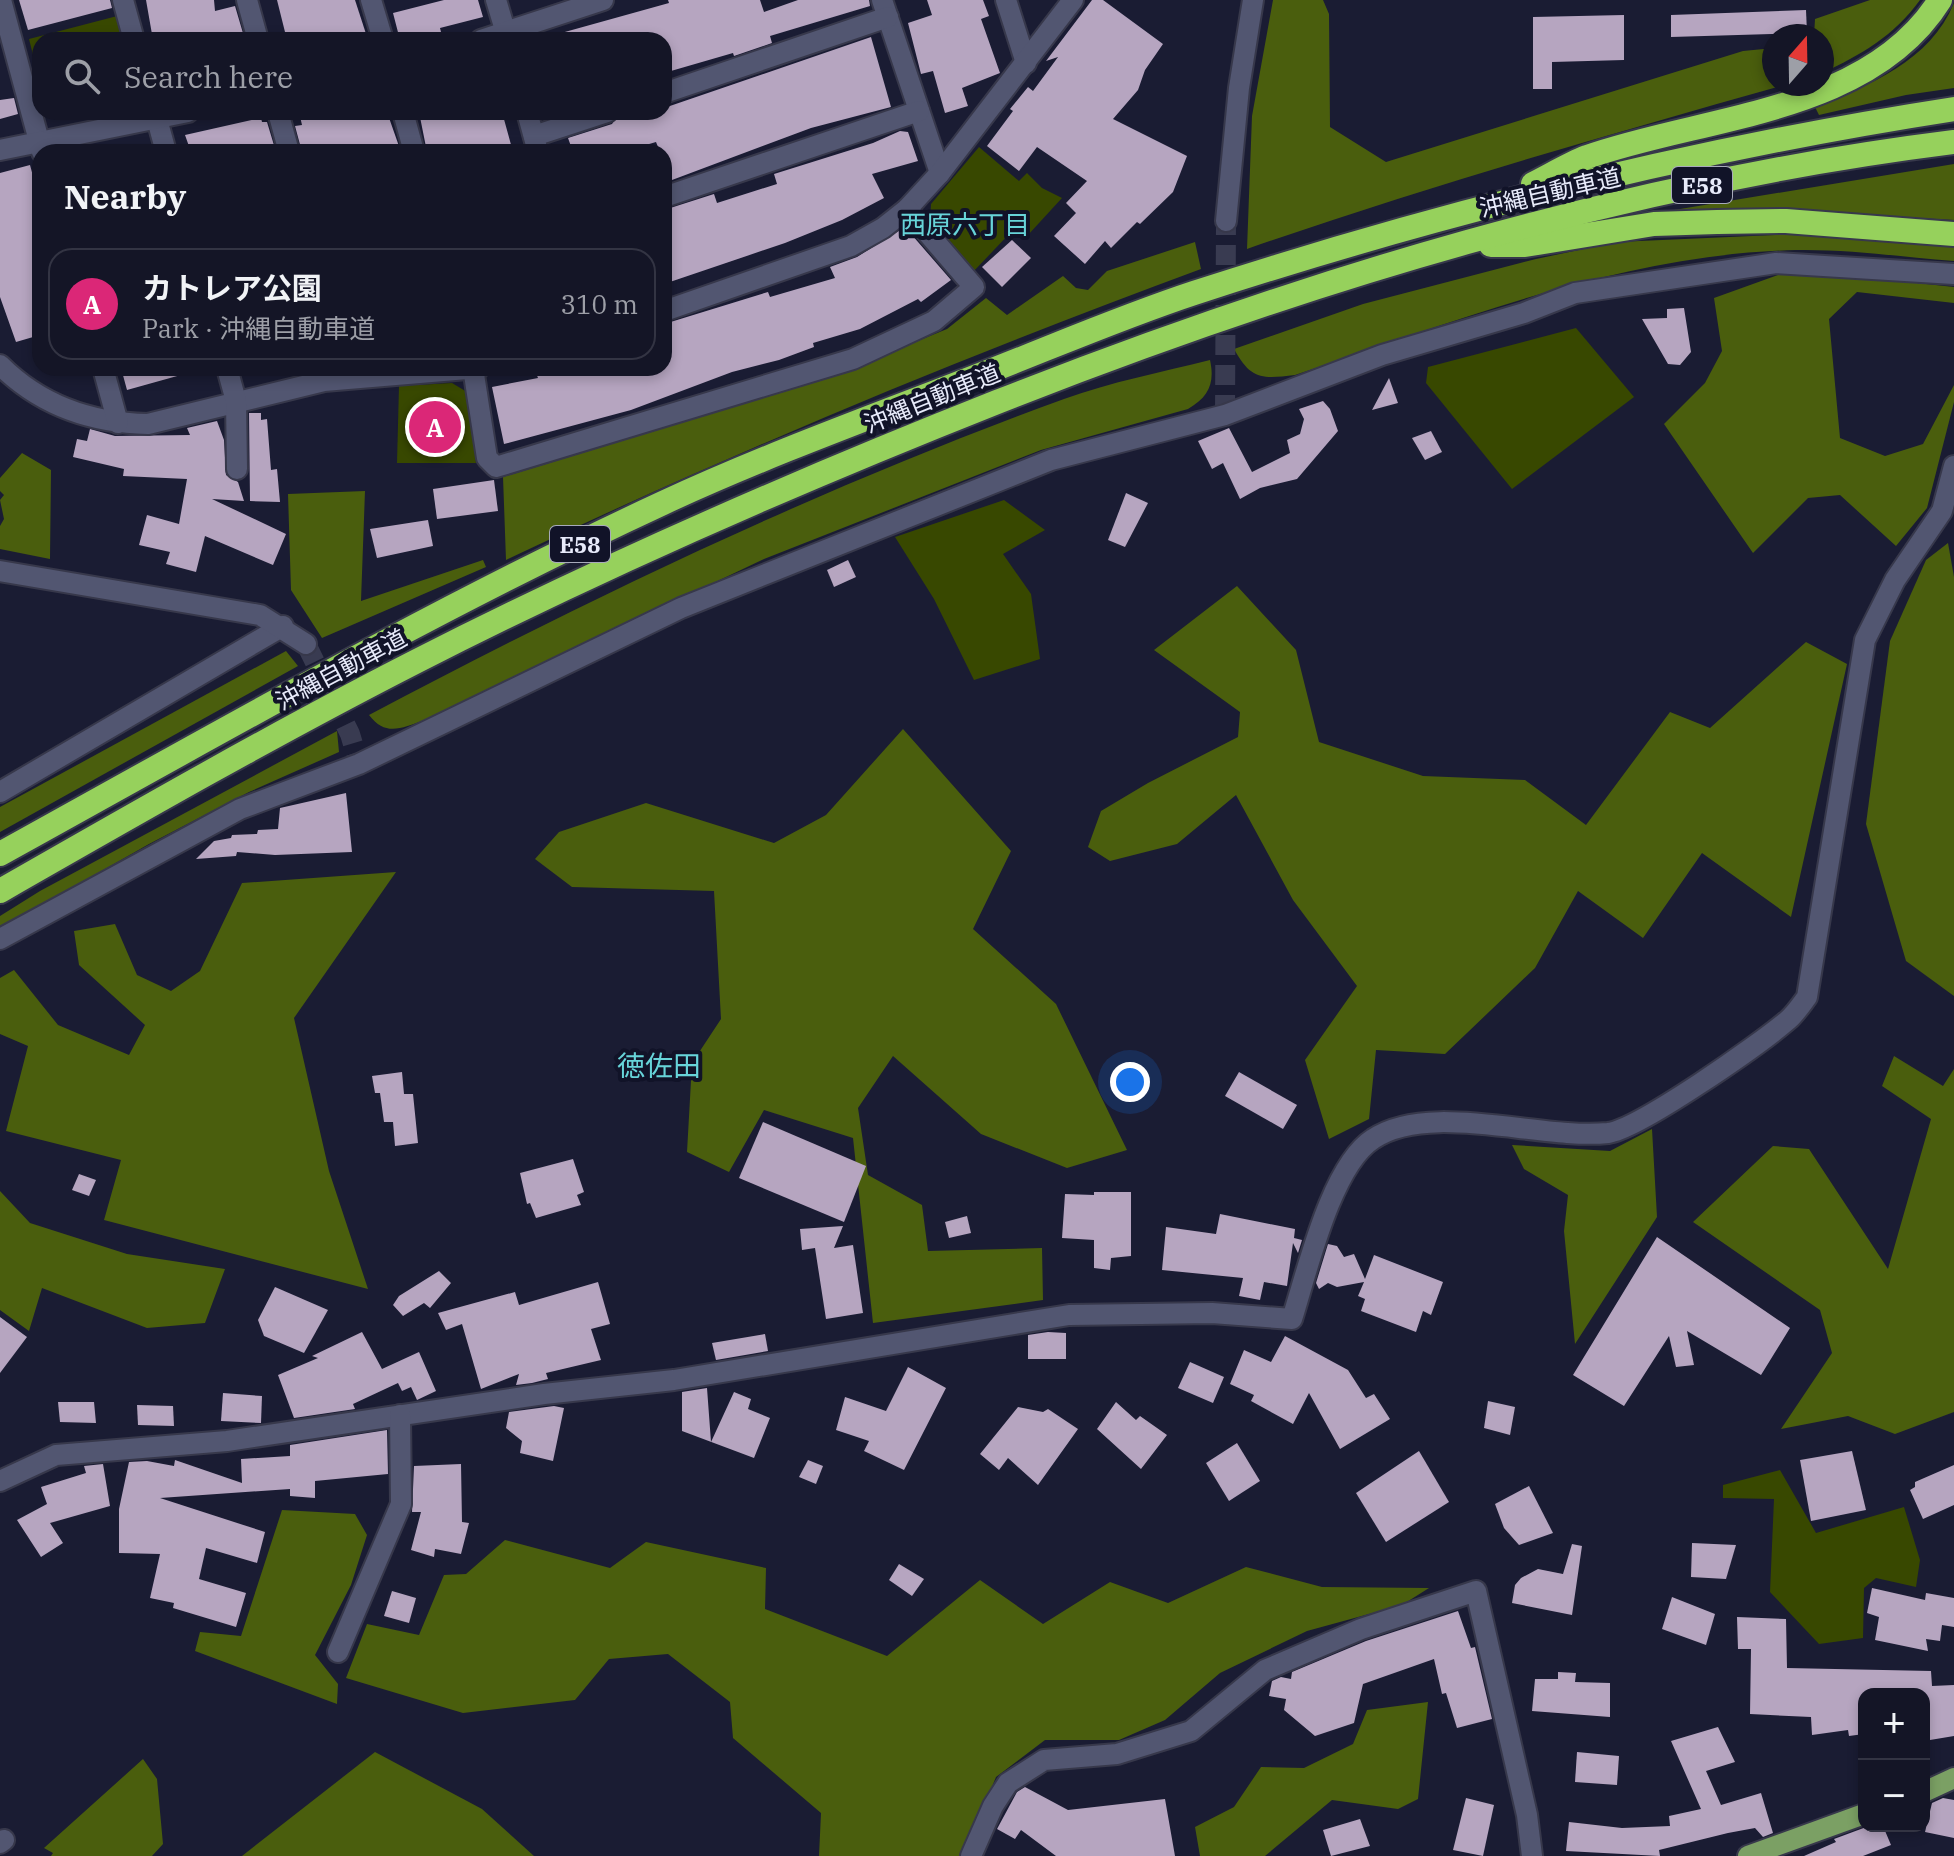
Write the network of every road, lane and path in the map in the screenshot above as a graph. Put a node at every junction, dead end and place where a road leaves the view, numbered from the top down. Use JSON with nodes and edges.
{"nodes":[{"id":1,"x":1,"y":0,"type":"edge"},
{"id":2,"x":123,"y":0,"type":"edge"},
{"id":3,"x":247,"y":0,"type":"edge"},
{"id":4,"x":371,"y":0,"type":"edge"},
{"id":5,"x":496,"y":0,"type":"edge"},
{"id":6,"x":603,"y":0,"type":"edge"},
{"id":7,"x":1006,"y":0,"type":"edge"},
{"id":8,"x":1073,"y":0,"type":"edge"},
{"id":9,"x":1253,"y":0,"type":"edge"},
{"id":10,"x":1940,"y":0,"type":"edge"},
{"id":11,"x":885,"y":8,"type":"edge"},
{"id":12,"x":132,"y":32,"type":"edge"},
{"id":13,"x":256,"y":32,"type":"edge"},
{"id":14,"x":381,"y":32,"type":"edge"},
{"id":15,"x":506,"y":32,"type":"edge"},
{"id":16,"x":518,"y":32,"type":"edge"},
{"id":17,"x":1026,"y":63,"type":"junction"},
{"id":18,"x":672,"y":90,"type":"edge"},
{"id":19,"x":1954,"y":109,"type":"edge"},
{"id":20,"x":919,"y":111,"type":"junction"},
{"id":21,"x":32,"y":117,"type":"edge"},
{"id":22,"x":33,"y":120,"type":"edge"},
{"id":23,"x":138,"y":120,"type":"edge"},
{"id":24,"x":157,"y":120,"type":"edge"},
{"id":25,"x":280,"y":120,"type":"edge"},
{"id":26,"x":405,"y":120,"type":"edge"},
{"id":27,"x":529,"y":120,"type":"edge"},
{"id":28,"x":589,"y":120,"type":"edge"},
{"id":29,"x":1954,"y":142,"type":"edge"},
{"id":30,"x":39,"y":144,"type":"edge"},
{"id":31,"x":51,"y":144,"type":"edge"},
{"id":32,"x":164,"y":144,"type":"edge"},
{"id":33,"x":287,"y":144,"type":"edge"},
{"id":34,"x":412,"y":144,"type":"edge"},
{"id":35,"x":536,"y":144,"type":"edge"},
{"id":36,"x":32,"y":148,"type":"edge"},
{"id":37,"x":0,"y":150,"type":"edge"},
{"id":38,"x":940,"y":173,"type":"junction"},
{"id":39,"x":672,"y":194,"type":"edge"},
{"id":40,"x":1495,"y":203,"type":"junction"},
{"id":41,"x":907,"y":209,"type":"junction"},
{"id":42,"x":1226,"y":221,"type":"tunnel mouth"},
{"id":43,"x":1954,"y":234,"type":"edge"},
{"id":44,"x":1452,"y":245,"type":"junction"},
{"id":45,"x":1954,"y":274,"type":"edge"},
{"id":46,"x":672,"y":308,"type":"edge"},
{"id":47,"x":0,"y":365,"type":"edge"},
{"id":48,"x":105,"y":376,"type":"edge"},
{"id":49,"x":229,"y":376,"type":"edge"},
{"id":50,"x":336,"y":376,"type":"edge"},
{"id":51,"x":476,"y":376,"type":"edge"},
{"id":52,"x":236,"y":401,"type":"junction"},
{"id":53,"x":118,"y":423,"type":"junction"},
{"id":54,"x":1954,"y":466,"type":"edge"},
{"id":55,"x":237,"y":469,"type":"dead end"},
{"id":56,"x":0,"y":571,"type":"edge"},
{"id":57,"x":283,"y":626,"type":"junction"},
{"id":58,"x":306,"y":644,"type":"tunnel mouth"},
{"id":59,"x":0,"y":792,"type":"edge"},
{"id":60,"x":0,"y":854,"type":"edge"},
{"id":61,"x":0,"y":891,"type":"edge"},
{"id":62,"x":0,"y":939,"type":"edge"},
{"id":63,"x":400,"y":1415,"type":"junction"},
{"id":64,"x":0,"y":1481,"type":"edge"},
{"id":65,"x":338,"y":1652,"type":"dead end"},
{"id":66,"x":1954,"y":1778,"type":"edge"},
{"id":67,"x":1930,"y":1789,"type":"edge"},
{"id":68,"x":1858,"y":1817,"type":"edge"},
{"id":69,"x":1789,"y":1849,"type":"edge"},
{"id":70,"x":971,"y":1856,"type":"edge"},
{"id":71,"x":1532,"y":1856,"type":"edge"},
{"id":72,"x":1748,"y":1856,"type":"edge"}],
"edges":[{"from":1,"to":21,"type":"street"},
{"from":2,"to":12,"type":"street"},
{"from":3,"to":13,"type":"street"},
{"from":4,"to":14,"type":"street"},
{"from":5,"to":15,"type":"street"},
{"from":6,"to":16,"type":"street"},
{"from":7,"to":17,"type":"street"},
{"from":8,"to":17,"type":"street"},
{"from":9,"to":42,"type":"street"},
{"from":10,"to":40,"type":"highway"},
{"from":11,"to":18,"type":"street"},
{"from":11,"to":20,"type":"street"},
{"from":17,"to":38,"type":"street"},
{"from":19,"to":40,"type":"highway","name":"沖縄自動車道","number":"E58"},
{"from":20,"to":38,"type":"street"},
{"from":20,"to":39,"type":"street"},
{"from":22,"to":30,"type":"street"},
{"from":23,"to":31,"type":"street"},
{"from":24,"to":32,"type":"street"},
{"from":25,"to":33,"type":"street"},
{"from":26,"to":34,"type":"street"},
{"from":27,"to":35,"type":"street"},
{"from":28,"to":35,"type":"street"},
{"from":29,"to":44,"type":"highway","name":"沖縄自動車道","number":"E58"},
{"from":36,"to":37,"type":"street"},
{"from":38,"to":41,"type":"street"},
{"from":40,"to":60,"type":"highway","name":"沖縄自動車道","number":"E58"},
{"from":41,"to":46,"type":"street"},
{"from":41,"to":51,"type":"street"},
{"from":43,"to":44,"type":"highway"},
{"from":44,"to":61,"type":"highway","name":"沖縄自動車道","number":"E58"},
{"from":45,"to":62,"type":"street"},
{"from":47,"to":53,"type":"street"},
{"from":48,"to":53,"type":"street"},
{"from":49,"to":52,"type":"street"},
{"from":50,"to":52,"type":"street"},
{"from":52,"to":53,"type":"street"},
{"from":52,"to":55,"type":"street"},
{"from":54,"to":63,"type":"street"},
{"from":56,"to":57,"type":"street"},
{"from":57,"to":58,"type":"street"},
{"from":57,"to":59,"type":"street"},
{"from":63,"to":64,"type":"street"},
{"from":63,"to":65,"type":"street"},
{"from":66,"to":67,"type":"main road"},
{"from":68,"to":69,"type":"main road"},
{"from":69,"to":72,"type":"main road"},
{"from":70,"to":71,"type":"street"}]}
